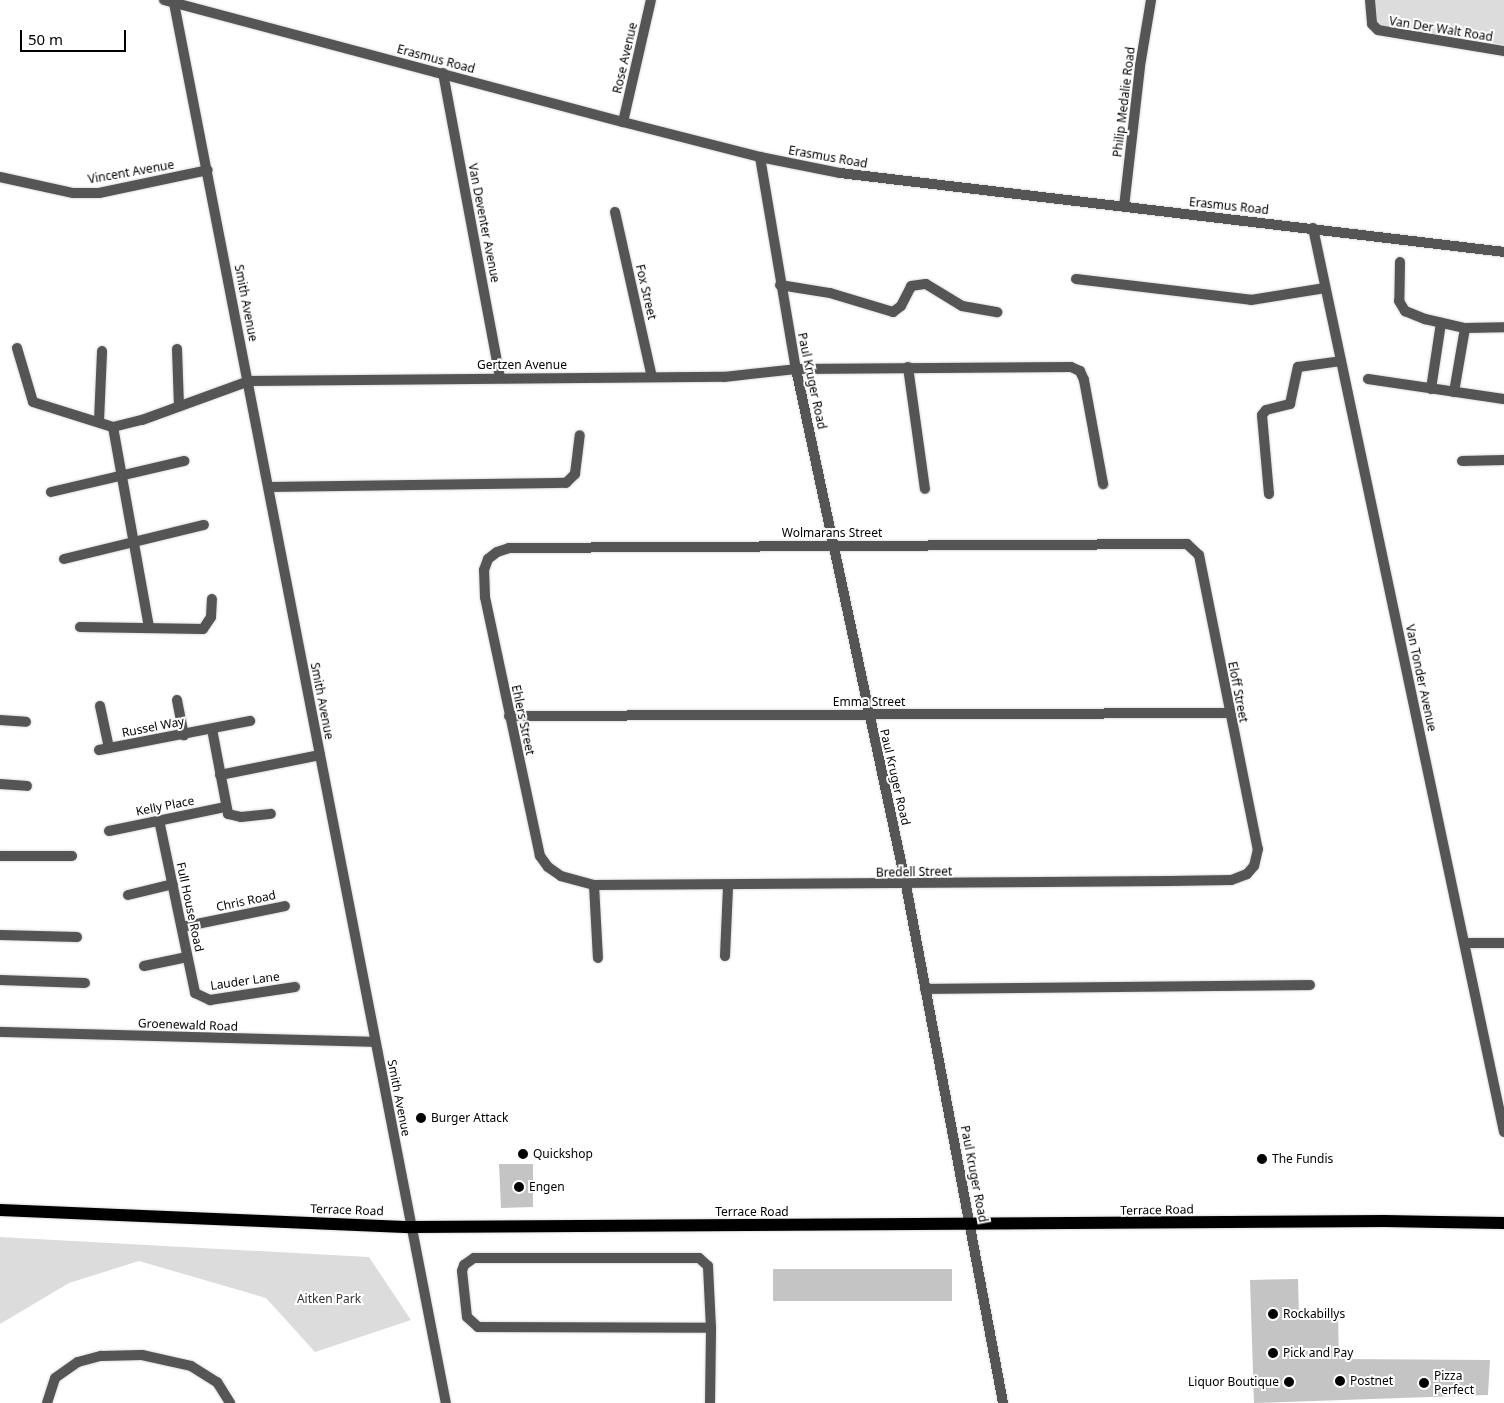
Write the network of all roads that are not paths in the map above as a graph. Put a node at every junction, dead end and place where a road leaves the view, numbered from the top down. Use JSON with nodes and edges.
{"nodes":[{"id":1,"x":651,"y":0,"type":"edge"},
{"id":2,"x":1151,"y":0,"type":"edge"},
{"id":3,"x":1370,"y":0,"type":"edge"},
{"id":4,"x":169,"y":1,"type":"edge"},
{"id":5,"x":1504,"y":51,"type":"edge"},
{"id":6,"x":443,"y":73,"type":"junction"},
{"id":7,"x":623,"y":122,"type":"junction"},
{"id":8,"x":760,"y":157,"type":"junction"},
{"id":9,"x":208,"y":170,"type":"junction"},
{"id":10,"x":0,"y":177,"type":"edge"},
{"id":11,"x":1124,"y":207,"type":"junction"},
{"id":12,"x":615,"y":212,"type":"dead end"},
{"id":13,"x":1313,"y":228,"type":"junction"},
{"id":14,"x":1504,"y":252,"type":"edge"},
{"id":15,"x":1400,"y":262,"type":"dead end"},
{"id":16,"x":1076,"y":279,"type":"dead end"},
{"id":17,"x":780,"y":285,"type":"junction"},
{"id":18,"x":1325,"y":288,"type":"junction"},
{"id":19,"x":997,"y":312,"type":"dead end"},
{"id":20,"x":1441,"y":323,"type":"junction"},
{"id":21,"x":1504,"y":327,"type":"edge"},
{"id":22,"x":1465,"y":328,"type":"junction"},
{"id":23,"x":17,"y":348,"type":"dead end"},
{"id":24,"x":177,"y":349,"type":"dead end"},
{"id":25,"x":102,"y":351,"type":"dead end"},
{"id":26,"x":1341,"y":361,"type":"junction"},
{"id":27,"x":908,"y":367,"type":"junction"},
{"id":28,"x":796,"y":370,"type":"junction"},
{"id":29,"x":652,"y":377,"type":"junction"},
{"id":30,"x":500,"y":378,"type":"junction"},
{"id":31,"x":1368,"y":379,"type":"dead end"},
{"id":32,"x":248,"y":381,"type":"junction"},
{"id":33,"x":1431,"y":388,"type":"junction"},
{"id":34,"x":1454,"y":392,"type":"junction"},
{"id":35,"x":1504,"y":399,"type":"edge"},
{"id":36,"x":179,"y":406,"type":"junction"},
{"id":37,"x":99,"y":422,"type":"junction"},
{"id":38,"x":113,"y":426,"type":"junction"},
{"id":39,"x":580,"y":435,"type":"dead end"},
{"id":40,"x":1504,"y":460,"type":"edge"},
{"id":41,"x":184,"y":461,"type":"dead end"},
{"id":42,"x":1462,"y":461,"type":"dead end"},
{"id":43,"x":121,"y":475,"type":"junction"},
{"id":44,"x":1103,"y":484,"type":"dead end"},
{"id":45,"x":269,"y":487,"type":"junction"},
{"id":46,"x":925,"y":489,"type":"dead end"},
{"id":47,"x":51,"y":492,"type":"dead end"},
{"id":48,"x":1269,"y":494,"type":"dead end"},
{"id":49,"x":204,"y":525,"type":"dead end"},
{"id":50,"x":134,"y":541,"type":"junction"},
{"id":51,"x":1179,"y":544,"type":"joint"},
{"id":52,"x":834,"y":545,"type":"junction"},
{"id":53,"x":64,"y":559,"type":"dead end"},
{"id":54,"x":488,"y":560,"type":"joint"},
{"id":55,"x":212,"y":599,"type":"dead end"},
{"id":56,"x":80,"y":627,"type":"dead end"},
{"id":57,"x":149,"y":628,"type":"junction"},
{"id":58,"x":177,"y":700,"type":"dead end"},
{"id":59,"x":100,"y":706,"type":"dead end"},
{"id":60,"x":1229,"y":713,"type":"junction"},
{"id":61,"x":868,"y":715,"type":"junction"},
{"id":62,"x":509,"y":716,"type":"junction"},
{"id":63,"x":0,"y":720,"type":"edge"},
{"id":64,"x":250,"y":721,"type":"dead end"},
{"id":65,"x":26,"y":722,"type":"dead end"},
{"id":66,"x":212,"y":729,"type":"junction"},
{"id":67,"x":184,"y":734,"type":"junction"},
{"id":68,"x":320,"y":755,"type":"junction"},
{"id":69,"x":220,"y":775,"type":"junction"},
{"id":70,"x":0,"y":784,"type":"edge"},
{"id":71,"x":27,"y":786,"type":"dead end"},
{"id":72,"x":225,"y":807,"type":"junction"},
{"id":73,"x":271,"y":814,"type":"dead end"},
{"id":74,"x":159,"y":820,"type":"junction"},
{"id":75,"x":110,"y":830,"type":"dead end"},
{"id":76,"x":0,"y":856,"type":"edge"},
{"id":77,"x":72,"y":856,"type":"dead end"},
{"id":78,"x":1257,"y":857,"type":"joint"},
{"id":79,"x":561,"y":876,"type":"joint"},
{"id":80,"x":173,"y":884,"type":"junction"},
{"id":81,"x":594,"y":885,"type":"junction"},
{"id":82,"x":906,"y":885,"type":"junction"},
{"id":83,"x":728,"y":886,"type":"junction"},
{"id":84,"x":128,"y":895,"type":"dead end"},
{"id":85,"x":285,"y":906,"type":"dead end"},
{"id":86,"x":182,"y":927,"type":"junction"},
{"id":87,"x":0,"y":935,"type":"edge"},
{"id":88,"x":77,"y":937,"type":"dead end"},
{"id":89,"x":1465,"y":943,"type":"junction"},
{"id":90,"x":1504,"y":943,"type":"edge"},
{"id":91,"x":726,"y":956,"type":"dead end"},
{"id":92,"x":187,"y":957,"type":"junction"},
{"id":93,"x":598,"y":958,"type":"dead end"},
{"id":94,"x":144,"y":966,"type":"dead end"},
{"id":95,"x":0,"y":980,"type":"edge"},
{"id":96,"x":85,"y":983,"type":"dead end"},
{"id":97,"x":1310,"y":985,"type":"dead end"},
{"id":98,"x":295,"y":987,"type":"dead end"},
{"id":99,"x":925,"y":989,"type":"junction"},
{"id":100,"x":199,"y":997,"type":"joint"},
{"id":101,"x":0,"y":1032,"type":"edge"},
{"id":102,"x":375,"y":1042,"type":"junction"},
{"id":103,"x":1504,"y":1132,"type":"edge"},
{"id":104,"x":0,"y":1210,"type":"edge"},
{"id":105,"x":1504,"y":1223,"type":"edge"},
{"id":106,"x":972,"y":1225,"type":"junction"},
{"id":107,"x":411,"y":1227,"type":"junction"},
{"id":108,"x":711,"y":1328,"type":"junction"},
{"id":109,"x":47,"y":1403,"type":"edge"},
{"id":110,"x":230,"y":1403,"type":"edge"},
{"id":111,"x":446,"y":1403,"type":"edge"},
{"id":112,"x":710,"y":1403,"type":"edge"},
{"id":113,"x":1003,"y":1403,"type":"edge"}],
"edges":[{"from":1,"to":7,"type":"street","name":"Rose Avenue"},
{"from":2,"to":11,"type":"street","name":"Philip Medalie Road"},
{"from":3,"to":5,"type":"street","name":"Van Der Walt Road"},
{"from":4,"to":6,"type":"street","name":"Erasmus Road"},
{"from":4,"to":9,"type":"street","name":"Smith Avenue"},
{"from":6,"to":7,"type":"street","name":"Erasmus Road"},
{"from":6,"to":30,"type":"street","name":"Van Deventer Avenue"},
{"from":7,"to":8,"type":"street","name":"Erasmus Road"},
{"from":8,"to":11,"type":"street","name":"Erasmus Road"},
{"from":8,"to":17,"type":"street","name":"Paul Kruger Road"},
{"from":9,"to":10,"type":"street","name":"Vincent Avenue"},
{"from":9,"to":32,"type":"street","name":"Smith Avenue"},
{"from":11,"to":13,"type":"street","name":"Erasmus Road"},
{"from":12,"to":29,"type":"street","name":"Fox Street"},
{"from":13,"to":14,"type":"street","name":"Erasmus Road"},
{"from":13,"to":18,"type":"street","name":"Van Tonder Avenue"},
{"from":15,"to":20,"type":"street"},
{"from":16,"to":18,"type":"street"},
{"from":17,"to":19,"type":"street"},
{"from":17,"to":28,"type":"street","name":"Paul Kruger Road"},
{"from":18,"to":26,"type":"street","name":"Van Tonder Avenue"},
{"from":20,"to":22,"type":"street"},
{"from":20,"to":33,"type":"street"},
{"from":21,"to":22,"type":"street"},
{"from":22,"to":34,"type":"street"},
{"from":23,"to":37,"type":"street"},
{"from":24,"to":36,"type":"street"},
{"from":25,"to":37,"type":"street"},
{"from":26,"to":48,"type":"street"},
{"from":26,"to":89,"type":"street","name":"Van Tonder Avenue"},
{"from":27,"to":28,"type":"street","name":"Gertzen Avenue"},
{"from":27,"to":44,"type":"street","name":"Gertzen Avenue"},
{"from":27,"to":46,"type":"street"},
{"from":28,"to":29,"type":"street","name":"Gertzen Avenue"},
{"from":28,"to":52,"type":"street","name":"Paul Kruger Road"},
{"from":29,"to":30,"type":"street","name":"Gertzen Avenue"},
{"from":30,"to":32,"type":"street","name":"Gertzen Avenue"},
{"from":31,"to":33,"type":"street"},
{"from":32,"to":36,"type":"street","name":"Gertzen Avenue"},
{"from":32,"to":45,"type":"street","name":"Smith Avenue"},
{"from":33,"to":34,"type":"street"},
{"from":34,"to":35,"type":"street"},
{"from":36,"to":38,"type":"street","name":"Gertzen Avenue"},
{"from":37,"to":38,"type":"street"},
{"from":38,"to":43,"type":"street"},
{"from":39,"to":45,"type":"street"},
{"from":40,"to":42,"type":"street"},
{"from":41,"to":43,"type":"street"},
{"from":43,"to":47,"type":"street"},
{"from":43,"to":50,"type":"street"},
{"from":45,"to":68,"type":"street","name":"Smith Avenue"},
{"from":49,"to":50,"type":"street"},
{"from":50,"to":53,"type":"street"},
{"from":50,"to":57,"type":"street"},
{"from":51,"to":52,"type":"street","name":"Wolmarans Street"},
{"from":51,"to":60,"type":"street","name":"Eloff Street"},
{"from":52,"to":54,"type":"street","name":"Wolmarans Street"},
{"from":52,"to":61,"type":"street","name":"Paul Kruger Road"},
{"from":54,"to":62,"type":"street","name":"Ehlers Street"},
{"from":55,"to":57,"type":"street"},
{"from":56,"to":57,"type":"street"},
{"from":58,"to":67,"type":"street"},
{"from":59,"to":67,"type":"street","name":"Russel Way"},
{"from":60,"to":61,"type":"street","name":"Emma Street"},
{"from":60,"to":78,"type":"street","name":"Eloff Street"},
{"from":61,"to":62,"type":"street","name":"Emma Street"},
{"from":61,"to":82,"type":"street","name":"Paul Kruger Road"},
{"from":62,"to":79,"type":"street","name":"Ehlers Street"},
{"from":63,"to":65,"type":"street"},
{"from":64,"to":66,"type":"street","name":"Russel Way"},
{"from":66,"to":67,"type":"street","name":"Russel Way"},
{"from":66,"to":69,"type":"street"},
{"from":68,"to":69,"type":"street"},
{"from":68,"to":102,"type":"street","name":"Smith Avenue"},
{"from":69,"to":72,"type":"street"},
{"from":70,"to":71,"type":"street"},
{"from":72,"to":73,"type":"street"},
{"from":72,"to":74,"type":"street","name":"Kelly Place"},
{"from":74,"to":75,"type":"street","name":"Kelly Place"},
{"from":74,"to":80,"type":"street","name":"Full House Road"},
{"from":76,"to":77,"type":"street"},
{"from":78,"to":82,"type":"street","name":"Bredell Street"},
{"from":79,"to":81,"type":"street","name":"Bredell Street"},
{"from":80,"to":84,"type":"street"},
{"from":80,"to":86,"type":"street","name":"Full House Road"},
{"from":81,"to":83,"type":"street","name":"Bredell Street"},
{"from":81,"to":93,"type":"street"},
{"from":82,"to":83,"type":"street","name":"Bredell Street"},
{"from":82,"to":99,"type":"street","name":"Paul Kruger Road"},
{"from":83,"to":91,"type":"street"},
{"from":85,"to":86,"type":"street","name":"Chris Road"},
{"from":86,"to":92,"type":"street","name":"Full House Road"},
{"from":87,"to":88,"type":"street"},
{"from":89,"to":90,"type":"street"},
{"from":89,"to":103,"type":"street","name":"Van Tonder Avenue"},
{"from":92,"to":94,"type":"street"},
{"from":92,"to":100,"type":"street","name":"Full House Road"},
{"from":95,"to":96,"type":"street"},
{"from":97,"to":99,"type":"street"},
{"from":98,"to":100,"type":"street","name":"Lauder Lane"},
{"from":99,"to":106,"type":"street","name":"Paul Kruger Road"},
{"from":101,"to":102,"type":"street","name":"Groenewald Road"},
{"from":102,"to":107,"type":"street","name":"Smith Avenue"},
{"from":104,"to":107,"type":"main road","name":"Terrace Road"},
{"from":105,"to":106,"type":"main road","name":"Terrace Road"},
{"from":106,"to":107,"type":"main road","name":"Terrace Road"},
{"from":106,"to":113,"type":"street","name":"Paul Kruger Road"},
{"from":107,"to":111,"type":"street","name":"Smith Avenue"},
{"from":108,"to":108,"type":"street"},
{"from":108,"to":112,"type":"street"},
{"from":109,"to":110,"type":"street"}]}
